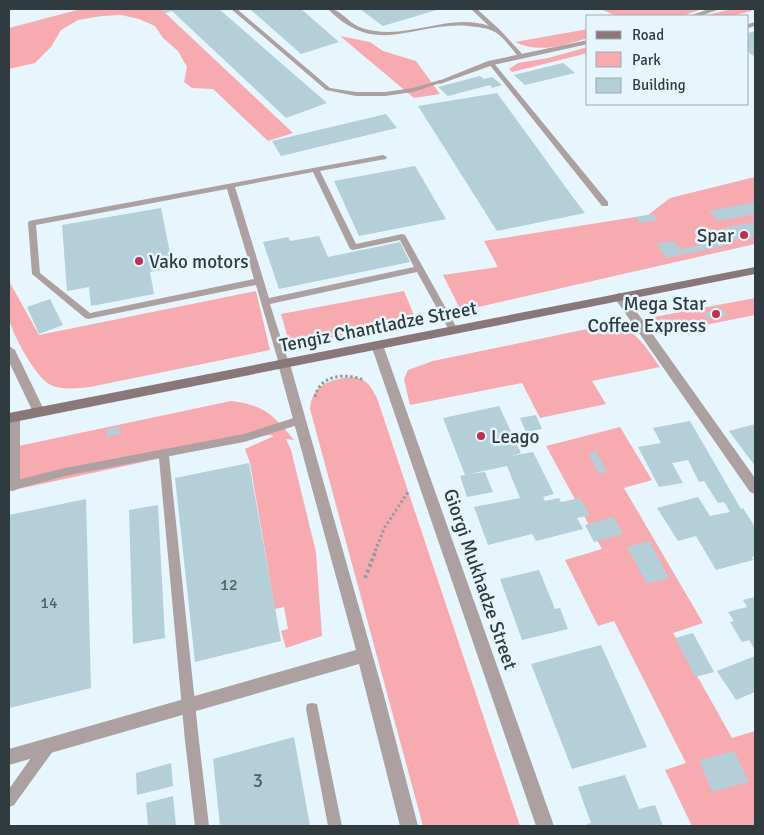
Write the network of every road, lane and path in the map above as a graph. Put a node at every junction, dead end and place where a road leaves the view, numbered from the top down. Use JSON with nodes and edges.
{"nodes":[{"id":1,"x":234,"y":9,"type":"edge"},
{"id":2,"x":331,"y":9,"type":"edge"},
{"id":3,"x":474,"y":9,"type":"edge"},
{"id":4,"x":716,"y":9,"type":"edge"},
{"id":5,"x":696,"y":15,"type":"edge"},
{"id":6,"x":498,"y":31,"type":"junction"},
{"id":7,"x":586,"y":42,"type":"edge"},
{"id":8,"x":521,"y":56,"type":"junction"},
{"id":9,"x":491,"y":63,"type":"junction"},
{"id":10,"x":440,"y":82,"type":"joint"},
{"id":11,"x":383,"y":157,"type":"dead end"},
{"id":12,"x":315,"y":169,"type":"junction"},
{"id":13,"x":230,"y":185,"type":"junction"},
{"id":14,"x":605,"y":204,"type":"dead end"},
{"id":15,"x":420,"y":269,"type":"junction"},
{"id":16,"x":755,"y":270,"type":"edge"},
{"id":17,"x":259,"y":281,"type":"junction"},
{"id":18,"x":620,"y":297,"type":"junction"},
{"id":19,"x":266,"y":302,"type":"junction"},
{"id":20,"x":453,"y":330,"type":"junction"},
{"id":21,"x":377,"y":345,"type":"junction"},
{"id":22,"x":9,"y":350,"type":"edge"},
{"id":23,"x":284,"y":364,"type":"junction"},
{"id":24,"x":364,"y":380,"type":"dead end"},
{"id":25,"x":39,"y":412,"type":"junction"},
{"id":26,"x":11,"y":418,"type":"edge"},
{"id":27,"x":300,"y":420,"type":"junction"},
{"id":28,"x":164,"y":454,"type":"junction"},
{"id":29,"x":11,"y":485,"type":"edge"},
{"id":30,"x":411,"y":488,"type":"dead end"},
{"id":31,"x":755,"y":488,"type":"edge"},
{"id":32,"x":352,"y":609,"type":"junction"},
{"id":33,"x":364,"y":655,"type":"junction"},
{"id":34,"x":188,"y":705,"type":"junction"},
{"id":35,"x":312,"y":709,"type":"dead end"},
{"id":36,"x":49,"y":746,"type":"junction"},
{"id":37,"x":9,"y":757,"type":"edge"},
{"id":38,"x":9,"y":800,"type":"edge"},
{"id":39,"x":202,"y":826,"type":"edge"},
{"id":40,"x":335,"y":826,"type":"edge"},
{"id":41,"x":409,"y":826,"type":"edge"},
{"id":42,"x":545,"y":826,"type":"edge"}],
"edges":[{"from":1,"to":10,"type":"lane"},
{"from":2,"to":6,"type":"lane"},
{"from":3,"to":6,"type":"lane"},
{"from":4,"to":5,"type":"street"},
{"from":6,"to":8,"type":"lane"},
{"from":7,"to":8,"type":"street"},
{"from":8,"to":9,"type":"street"},
{"from":9,"to":10,"type":"street"},
{"from":9,"to":14,"type":"lane"},
{"from":11,"to":12,"type":"lane"},
{"from":12,"to":13,"type":"lane"},
{"from":12,"to":15,"type":"lane"},
{"from":13,"to":17,"type":"lane"},
{"from":13,"to":17,"type":"lane"},
{"from":15,"to":19,"type":"lane"},
{"from":15,"to":20,"type":"lane"},
{"from":16,"to":18,"type":"street","name":"Tengiz Chantladze Street"},
{"from":17,"to":19,"type":"lane"},
{"from":18,"to":20,"type":"street","name":"Tengiz Chantladze Street"},
{"from":18,"to":31,"type":"street"},
{"from":19,"to":23,"type":"lane"},
{"from":20,"to":21,"type":"street","name":"Tengiz Chantladze Street"},
{"from":21,"to":23,"type":"street","name":"Tengiz Chantladze Street"},
{"from":21,"to":42,"type":"street","name":"Giorgi Mukhadze Street"},
{"from":22,"to":25,"type":"street"},
{"from":23,"to":25,"type":"street","name":"Tengiz Chantladze Street"},
{"from":23,"to":27,"type":"street"},
{"from":24,"to":27,"type":"path"},
{"from":25,"to":26,"type":"street","name":"Tengiz Chantladze Street"},
{"from":26,"to":29,"type":"street"},
{"from":27,"to":28,"type":"lane"},
{"from":27,"to":32,"type":"street"},
{"from":28,"to":29,"type":"lane"},
{"from":28,"to":34,"type":"lane"},
{"from":30,"to":32,"type":"path"},
{"from":32,"to":33,"type":"street"},
{"from":33,"to":34,"type":"street"},
{"from":33,"to":41,"type":"street"},
{"from":34,"to":36,"type":"street"},
{"from":34,"to":39,"type":"lane"},
{"from":35,"to":40,"type":"lane"},
{"from":36,"to":37,"type":"street"},
{"from":36,"to":38,"type":"lane"}]}
